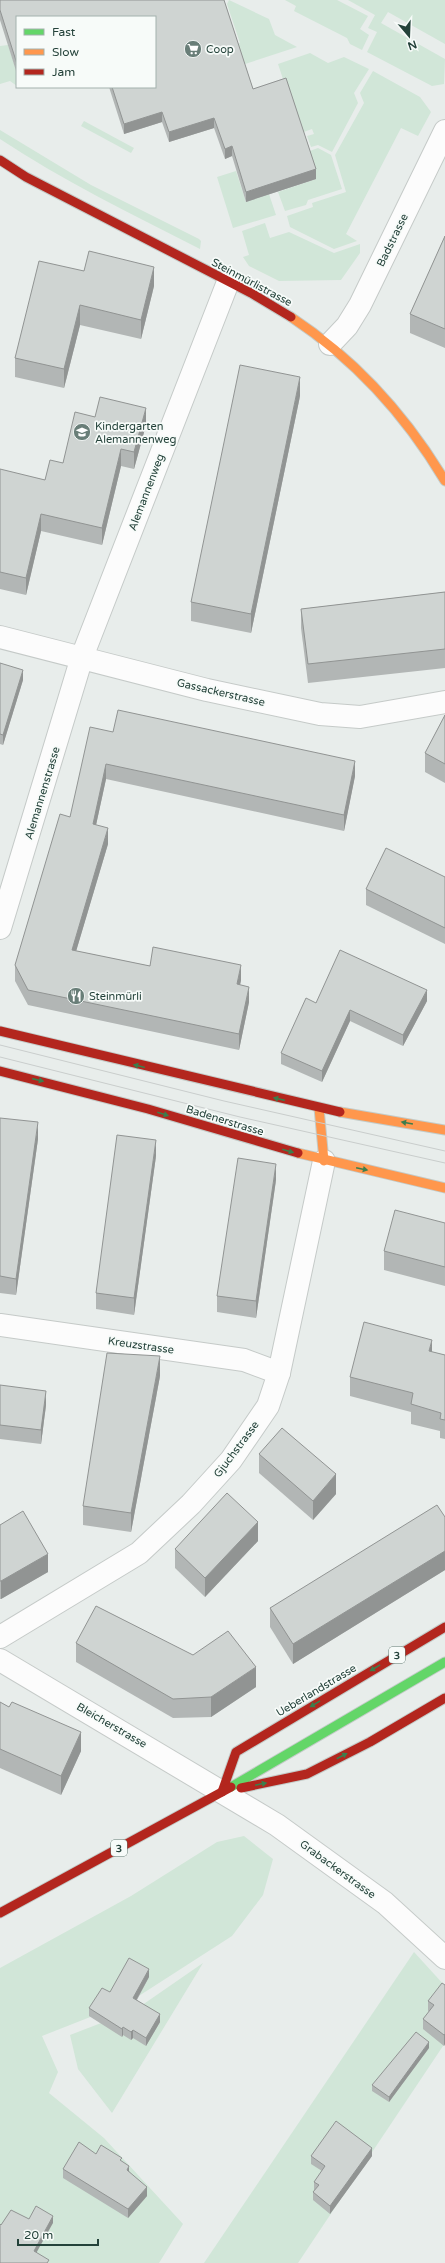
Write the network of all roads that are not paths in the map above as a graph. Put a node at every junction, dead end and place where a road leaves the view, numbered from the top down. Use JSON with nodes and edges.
{"nodes":[{"id":1,"x":445,"y":131,"type":"edge"},
{"id":2,"x":0,"y":160,"type":"edge"},
{"id":3,"x":228,"y":282,"type":"junction"},
{"id":4,"x":330,"y":344,"type":"junction"},
{"id":5,"x":445,"y":481,"type":"edge"},
{"id":6,"x":0,"y":637,"type":"edge"},
{"id":7,"x":82,"y":657,"type":"junction"},
{"id":8,"x":445,"y":702,"type":"edge"},
{"id":9,"x":0,"y":928,"type":"edge"},
{"id":10,"x":0,"y":1031,"type":"edge"},
{"id":11,"x":0,"y":1071,"type":"edge"},
{"id":12,"x":319,"y":1108,"type":"junction"},
{"id":13,"x":445,"y":1130,"type":"edge"},
{"id":14,"x":324,"y":1161,"type":"junction"},
{"id":15,"x":445,"y":1188,"type":"edge"},
{"id":16,"x":0,"y":1325,"type":"edge"},
{"id":17,"x":279,"y":1373,"type":"junction"},
{"id":18,"x":445,"y":1627,"type":"edge"},
{"id":19,"x":0,"y":1637,"type":"edge"},
{"id":20,"x":0,"y":1660,"type":"edge"},
{"id":21,"x":445,"y":1662,"type":"edge"},
{"id":22,"x":445,"y":1698,"type":"edge"},
{"id":23,"x":222,"y":1792,"type":"junction"},
{"id":24,"x":0,"y":1913,"type":"edge"},
{"id":25,"x":445,"y":1958,"type":"edge"}],
"edges":[{"from":1,"to":4,"type":"street","name":"Badstrasse"},
{"from":2,"to":3,"type":"main road","name":"Steinmürlistrasse"},
{"from":3,"to":4,"type":"main road","name":"Steinmürlistrasse"},
{"from":3,"to":7,"type":"street","name":"Alemannenweg"},
{"from":4,"to":5,"type":"main road","name":"Steinmürlistrasse"},
{"from":6,"to":7,"type":"street","name":"Gassackerstrasse"},
{"from":7,"to":8,"type":"street","name":"Gassackerstrasse"},
{"from":7,"to":9,"type":"street","name":"Alemannenstrasse"},
{"from":12,"to":10,"type":"main road","one_way":true},
{"from":11,"to":14,"type":"main road","name":"Badenerstrasse","one_way":true},
{"from":13,"to":12,"type":"main road","one_way":true},
{"from":12,"to":14,"type":"main road"},
{"from":14,"to":15,"type":"main road","name":"Badenerstrasse","one_way":true},
{"from":14,"to":17,"type":"street","name":"Gjuchstrasse"},
{"from":16,"to":17,"type":"street","name":"Kreuzstrasse"},
{"from":17,"to":19,"type":"street","name":"Gjuchstrasse"},
{"from":18,"to":23,"type":"main road","name":"Ueberlandstrasse","number":"3","one_way":true},
{"from":20,"to":23,"type":"street","name":"Bleicherstrasse"},
{"from":21,"to":23,"type":"main road","number":"3"},
{"from":23,"to":22,"type":"main road","number":"3","one_way":true},
{"from":23,"to":24,"type":"main road","number":"3"},
{"from":23,"to":25,"type":"street","name":"Grabackerstrasse"}]}
